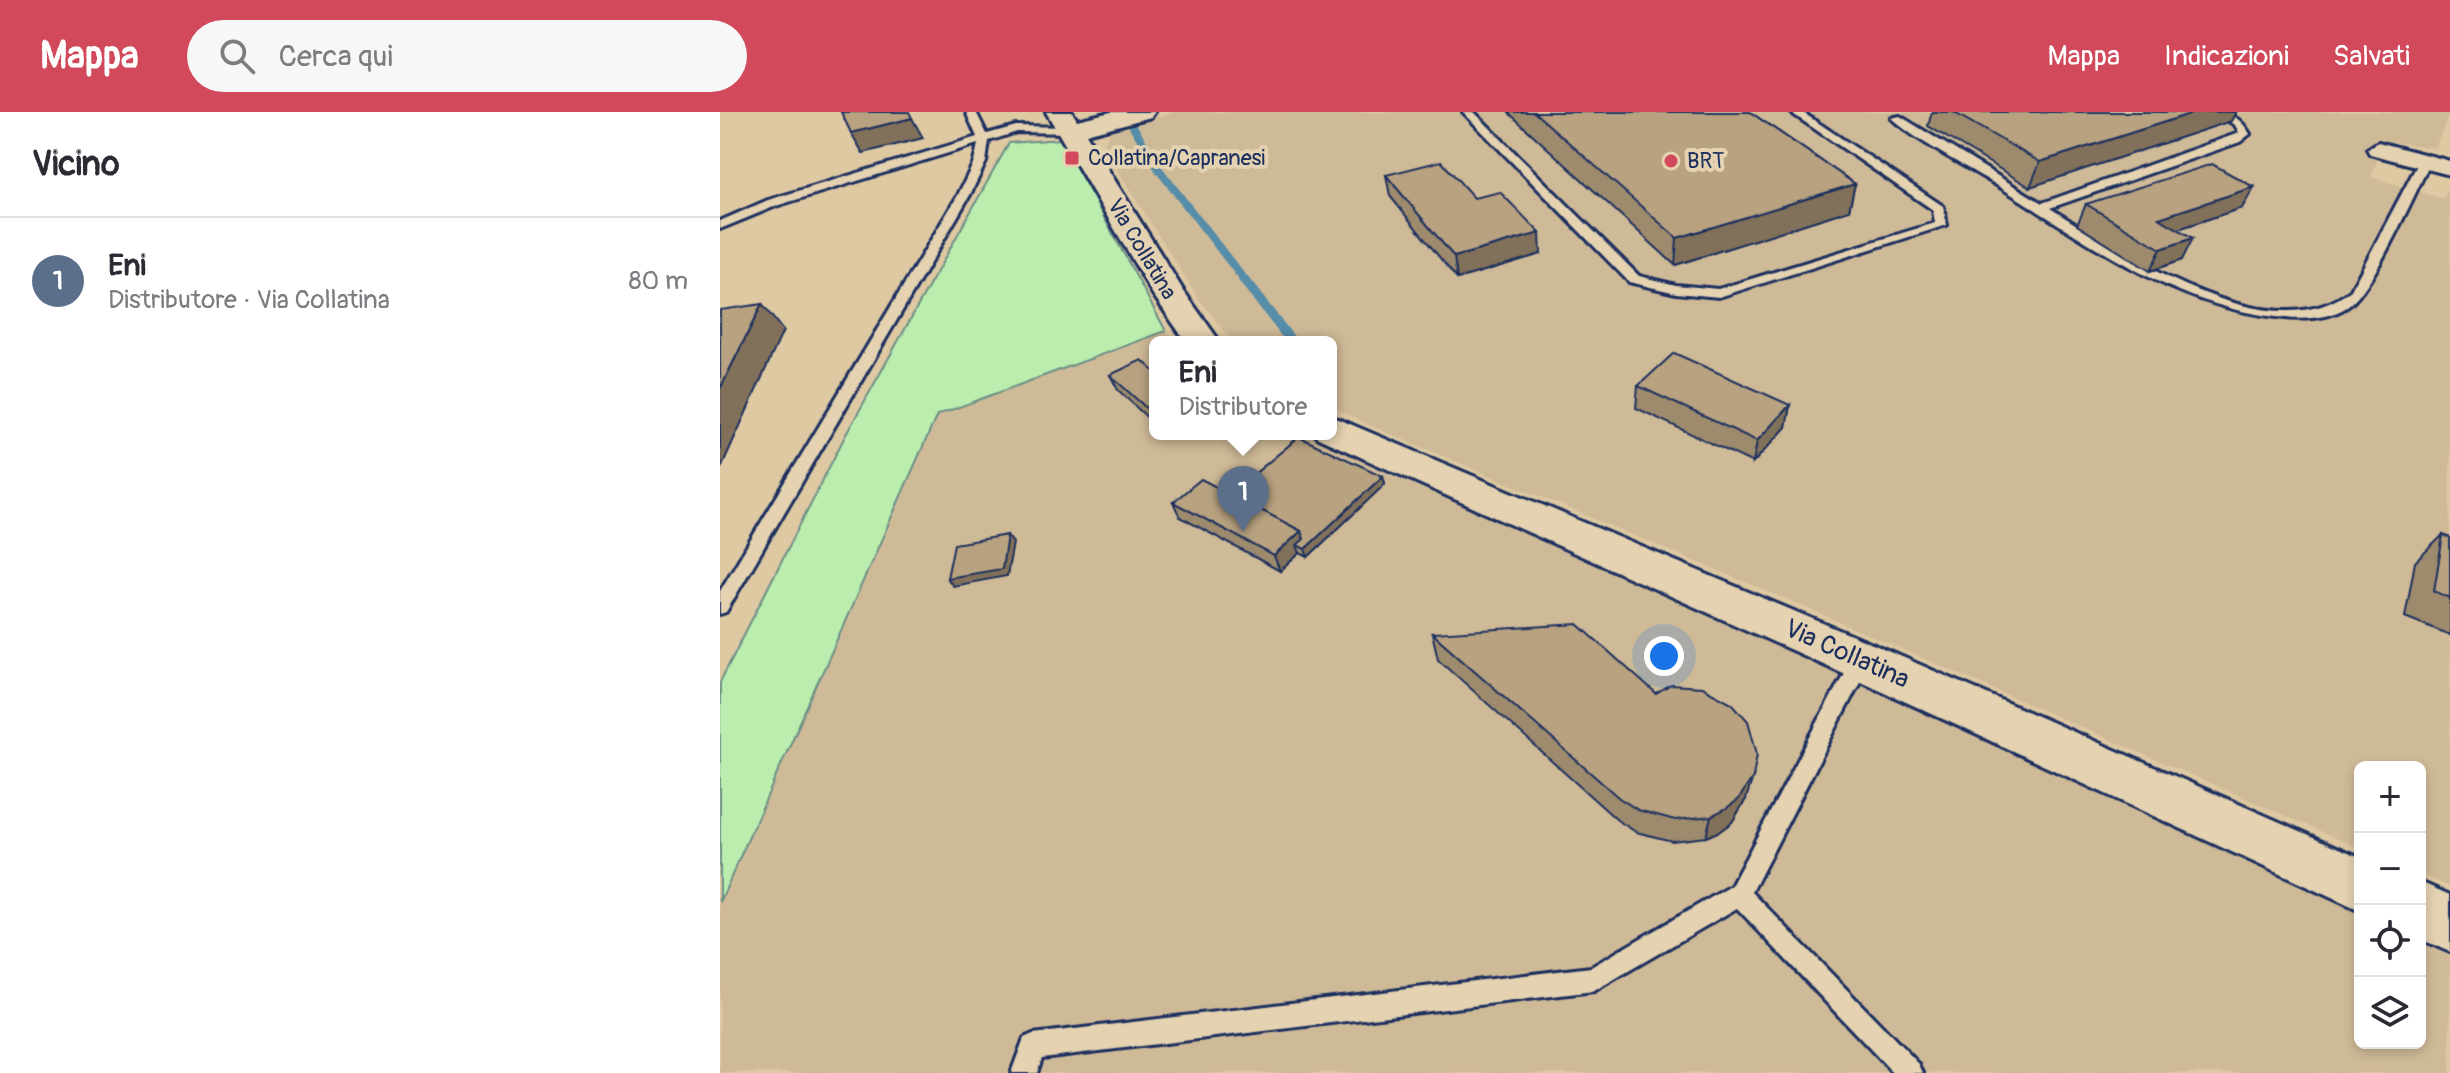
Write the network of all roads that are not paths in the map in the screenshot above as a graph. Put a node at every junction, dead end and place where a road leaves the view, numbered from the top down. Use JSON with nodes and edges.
{"nodes":[{"id":1,"x":971,"y":112,"type":"edge"},
{"id":2,"x":1142,"y":112,"type":"edge"},
{"id":3,"x":1468,"y":112,"type":"edge"},
{"id":4,"x":1795,"y":112,"type":"edge"},
{"id":5,"x":1917,"y":112,"type":"edge"},
{"id":6,"x":2217,"y":112,"type":"edge"},
{"id":7,"x":1891,"y":115,"type":"edge"},
{"id":8,"x":1065,"y":121,"type":"edge"},
{"id":9,"x":985,"y":138,"type":"junction"},
{"id":10,"x":2378,"y":149,"type":"dead end"},
{"id":11,"x":2425,"y":161,"type":"junction"},
{"id":12,"x":2450,"y":168,"type":"edge"},
{"id":13,"x":2041,"y":207,"type":"junction"},
{"id":14,"x":720,"y":225,"type":"edge"},
{"id":15,"x":1198,"y":336,"type":"edge"},
{"id":16,"x":1337,"y":432,"type":"edge"},
{"id":17,"x":720,"y":607,"type":"edge"},
{"id":18,"x":1861,"y":660,"type":"junction"},
{"id":19,"x":2354,"y":881,"type":"edge"},
{"id":20,"x":1739,"y":894,"type":"junction"},
{"id":21,"x":2426,"y":913,"type":"edge"},
{"id":22,"x":2450,"y":924,"type":"edge"},
{"id":23,"x":1024,"y":1073,"type":"edge"},
{"id":24,"x":1910,"y":1073,"type":"edge"}],
"edges":[{"from":1,"to":9,"type":"lane"},
{"from":2,"to":8,"type":"street"},
{"from":3,"to":4,"type":"lane"},
{"from":5,"to":7,"type":"lane"},
{"from":6,"to":13,"type":"lane"},
{"from":7,"to":13,"type":"lane"},
{"from":8,"to":9,"type":"lane"},
{"from":8,"to":15,"type":"street","name":"Via Collatina"},
{"from":9,"to":14,"type":"lane"},
{"from":9,"to":17,"type":"lane"},
{"from":10,"to":11,"type":"street"},
{"from":11,"to":12,"type":"street"},
{"from":11,"to":13,"type":"lane"},
{"from":16,"to":18,"type":"street","name":"Via Collatina"},
{"from":18,"to":19,"type":"street","name":"Via Collatina"},
{"from":18,"to":20,"type":"lane"},
{"from":20,"to":23,"type":"lane"},
{"from":20,"to":24,"type":"lane"},
{"from":21,"to":22,"type":"street"}]}
